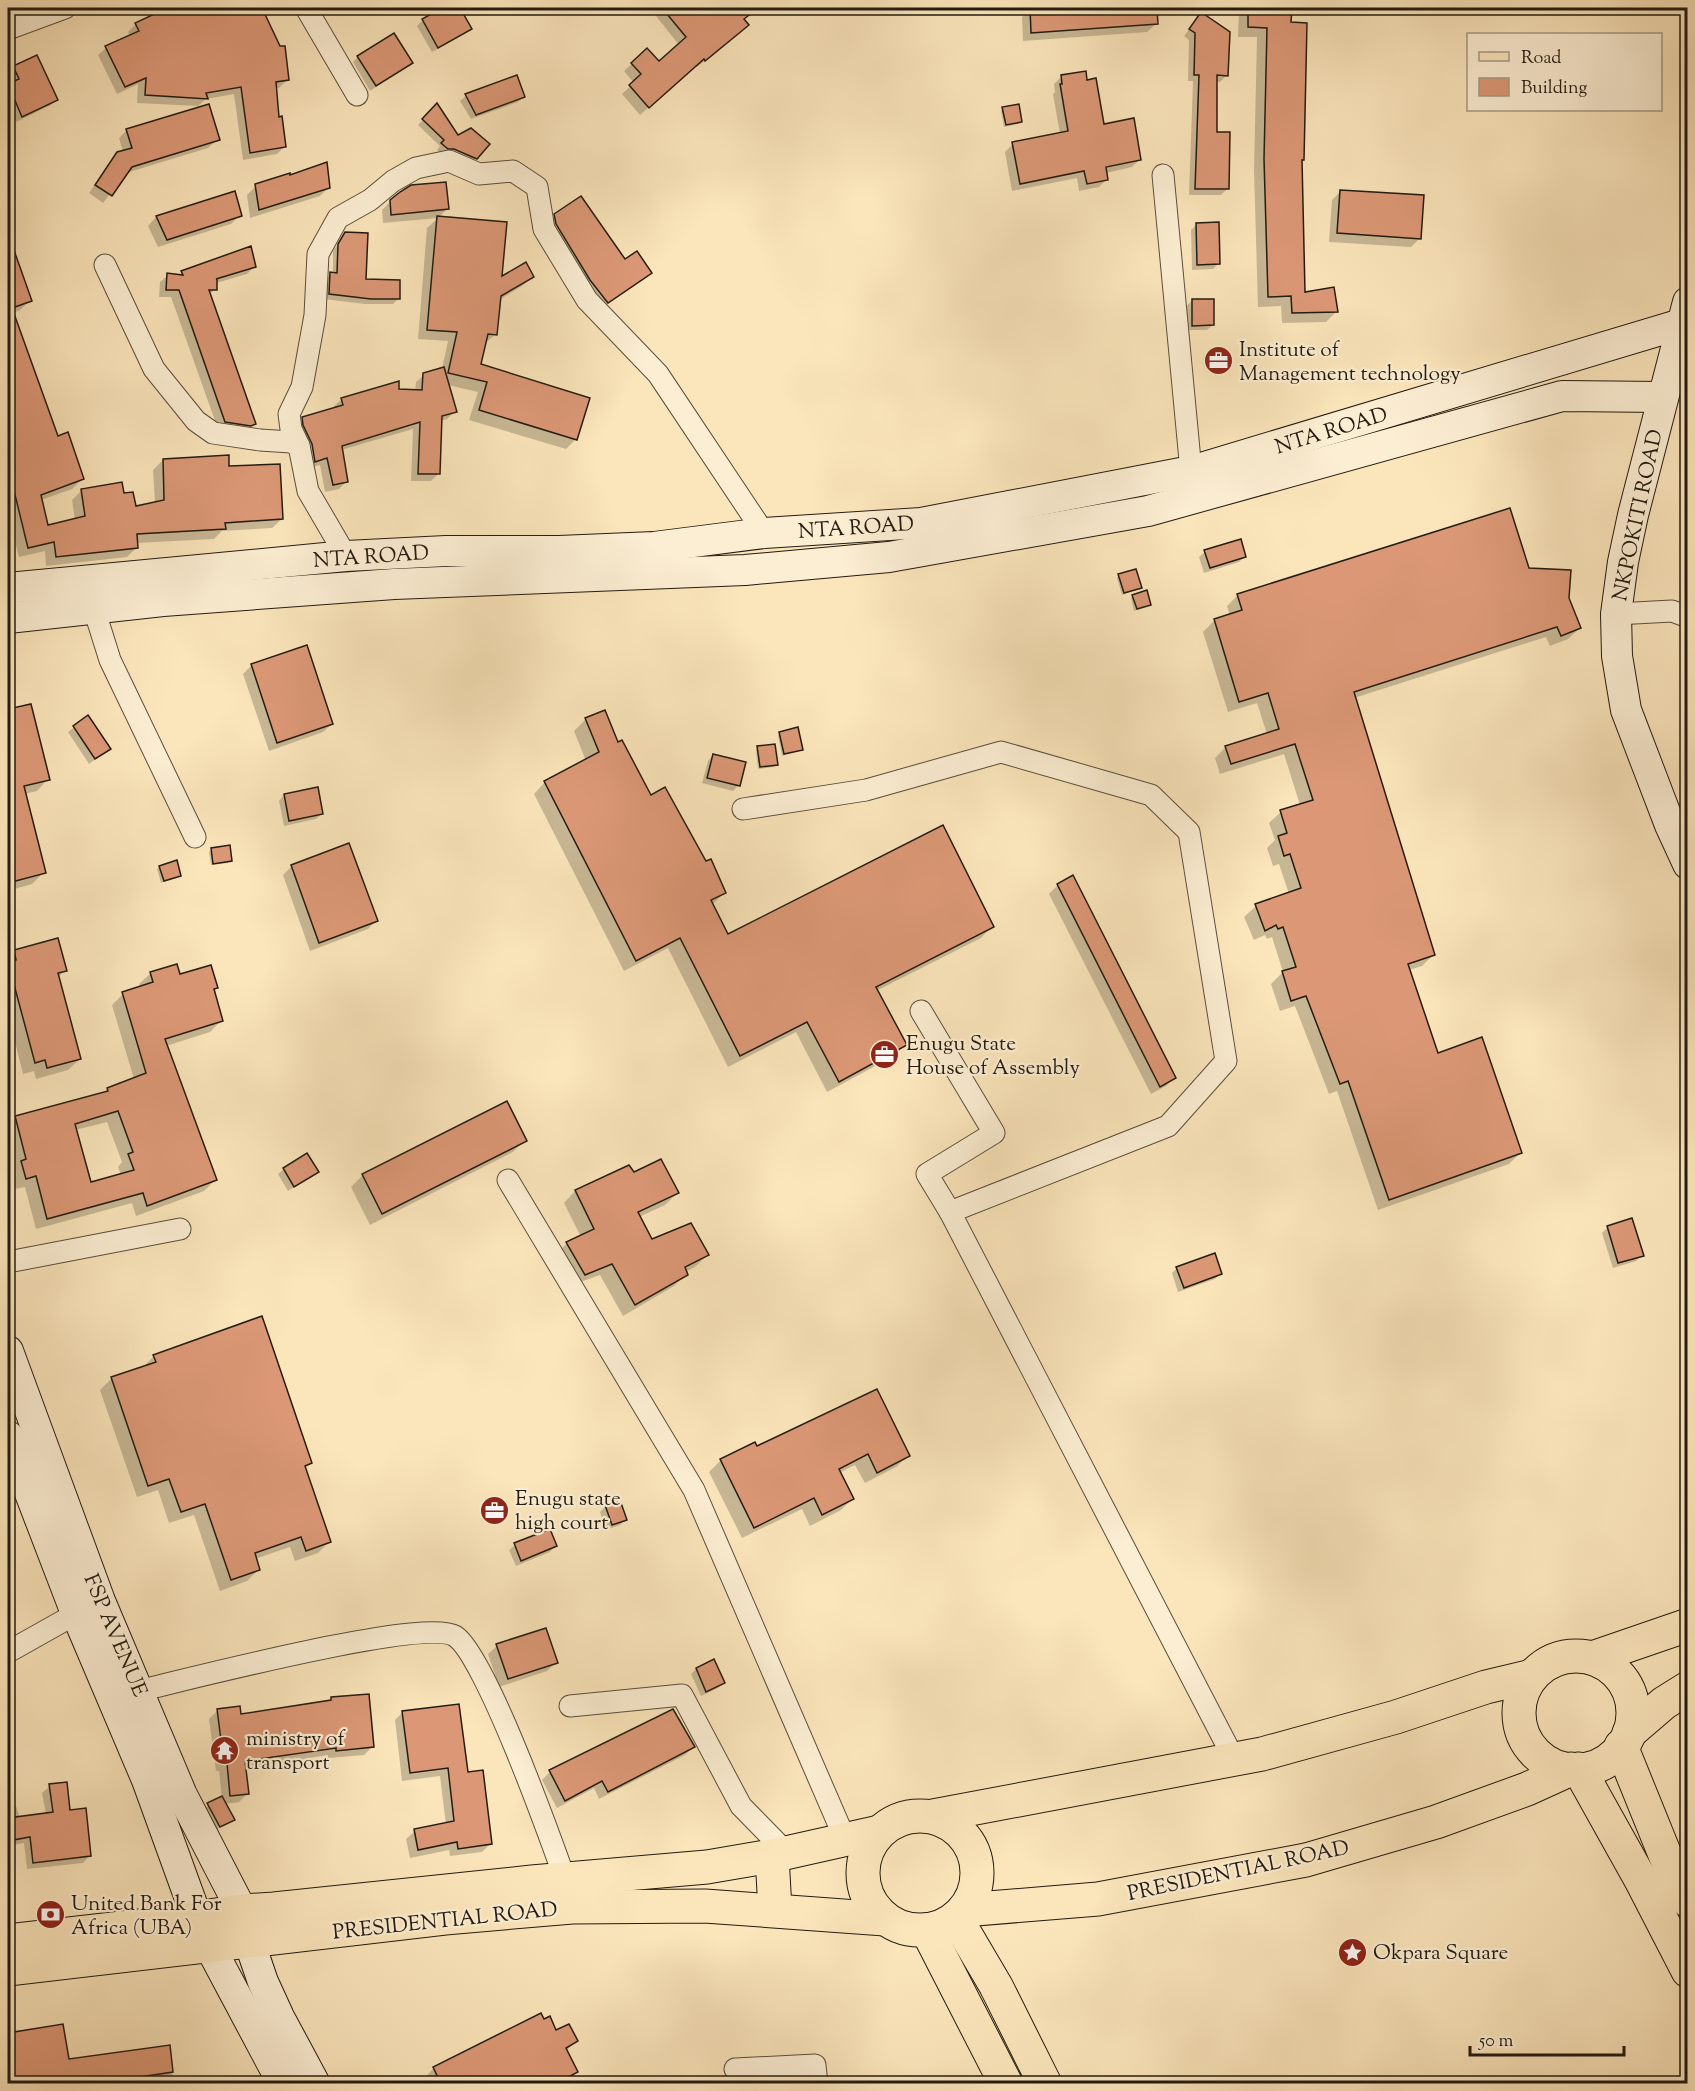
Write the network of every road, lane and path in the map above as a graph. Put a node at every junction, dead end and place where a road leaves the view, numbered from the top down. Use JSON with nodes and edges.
{"nodes":[{"id":1,"x":64,"y":8,"type":"edge"},
{"id":2,"x":306,"y":8,"type":"edge"},
{"id":3,"x":8,"y":29,"type":"edge"},
{"id":4,"x":357,"y":95,"type":"dead end"},
{"id":5,"x":1163,"y":175,"type":"dead end"},
{"id":6,"x":105,"y":265,"type":"dead end"},
{"id":7,"x":1686,"y":309,"type":"edge"},
{"id":8,"x":1663,"y":397,"type":"junction"},
{"id":9,"x":299,"y":446,"type":"junction"},
{"id":10,"x":1191,"y":471,"type":"junction"},
{"id":11,"x":764,"y":533,"type":"junction"},
{"id":12,"x":346,"y":556,"type":"junction"},
{"id":13,"x":8,"y":588,"type":"edge"},
{"id":14,"x":94,"y":609,"type":"junction"},
{"id":15,"x":1616,"y":614,"type":"junction"},
{"id":16,"x":1688,"y":617,"type":"edge"},
{"id":17,"x":8,"y":618,"type":"edge"},
{"id":18,"x":743,"y":809,"type":"dead end"},
{"id":19,"x":195,"y":837,"type":"dead end"},
{"id":20,"x":1688,"y":864,"type":"edge"},
{"id":21,"x":921,"y":1011,"type":"dead end"},
{"id":22,"x":508,"y":1180,"type":"dead end"},
{"id":23,"x":950,"y":1212,"type":"junction"},
{"id":24,"x":180,"y":1229,"type":"dead end"},
{"id":25,"x":8,"y":1262,"type":"edge"},
{"id":26,"x":8,"y":1351,"type":"edge"},
{"id":27,"x":16,"y":1399,"type":"edge"},
{"id":28,"x":8,"y":1436,"type":"edge"},
{"id":29,"x":70,"y":1561,"type":"junction"},
{"id":30,"x":88,"y":1607,"type":"junction"},
{"id":31,"x":1688,"y":1625,"type":"edge"},
{"id":32,"x":8,"y":1652,"type":"edge"},
{"id":33,"x":1592,"y":1658,"type":"junction"},
{"id":34,"x":1532,"y":1676,"type":"junction"},
{"id":35,"x":1688,"y":1688,"type":"edge"},
{"id":36,"x":139,"y":1691,"type":"junction"},
{"id":37,"x":110,"y":1697,"type":"junction"},
{"id":38,"x":570,"y":1706,"type":"dead end"},
{"id":39,"x":1625,"y":1740,"type":"junction"},
{"id":40,"x":1234,"y":1759,"type":"junction"},
{"id":41,"x":1575,"y":1769,"type":"junction"},
{"id":42,"x":933,"y":1816,"type":"junction"},
{"id":43,"x":879,"y":1832,"type":"junction"},
{"id":44,"x":845,"y":1839,"type":"junction"},
{"id":45,"x":779,"y":1854,"type":"junction"},
{"id":46,"x":565,"y":1879,"type":"junction"},
{"id":47,"x":1688,"y":1901,"type":"edge"},
{"id":48,"x":775,"y":1910,"type":"junction"},
{"id":49,"x":960,"y":1914,"type":"junction"},
{"id":50,"x":885,"y":1919,"type":"junction"},
{"id":51,"x":245,"y":1926,"type":"junction"},
{"id":52,"x":927,"y":1930,"type":"junction"},
{"id":53,"x":203,"y":1932,"type":"junction"},
{"id":54,"x":8,"y":1941,"type":"edge"},
{"id":55,"x":8,"y":1969,"type":"edge"},
{"id":56,"x":1688,"y":1971,"type":"edge"},
{"id":57,"x":735,"y":2069,"type":"dead end"},
{"id":58,"x":282,"y":2084,"type":"edge"},
{"id":59,"x":315,"y":2084,"type":"edge"},
{"id":60,"x":817,"y":2084,"type":"edge"},
{"id":61,"x":1006,"y":2084,"type":"edge"},
{"id":62,"x":1045,"y":2084,"type":"edge"}],
"edges":[{"from":1,"to":3,"type":"street"},
{"from":2,"to":4,"type":"street"},
{"from":5,"to":10,"type":"street"},
{"from":6,"to":9,"type":"street"},
{"from":7,"to":8,"type":"main road","name":"NKPOKITI ROAD"},
{"from":7,"to":10,"type":"main road","name":"NTA ROAD"},
{"from":8,"to":14,"type":"main road","name":"NTA ROAD"},
{"from":8,"to":15,"type":"main road","name":"NKPOKITI ROAD"},
{"from":9,"to":11,"type":"street"},
{"from":9,"to":12,"type":"street"},
{"from":10,"to":11,"type":"main road","name":"NTA ROAD"},
{"from":11,"to":12,"type":"main road","name":"NTA ROAD"},
{"from":12,"to":13,"type":"main road","name":"NTA ROAD"},
{"from":14,"to":17,"type":"main road","name":"NTA ROAD"},
{"from":14,"to":19,"type":"street"},
{"from":15,"to":16,"type":"street"},
{"from":15,"to":20,"type":"main road","name":"NKPOKITI ROAD"},
{"from":18,"to":23,"type":"street"},
{"from":21,"to":23,"type":"street"},
{"from":22,"to":44,"type":"street"},
{"from":23,"to":40,"type":"street"},
{"from":24,"to":25,"type":"street"},
{"from":26,"to":27,"type":"main road","name":"FSP AVENUE"},
{"from":27,"to":29,"type":"main road","name":"FSP AVENUE"},
{"from":28,"to":29,"type":"main road","name":"FSP AVENUE"},
{"from":29,"to":30,"type":"main road","name":"FSP AVENUE"},
{"from":30,"to":32,"type":"street"},
{"from":30,"to":36,"type":"main road","name":"FSP AVENUE"},
{"from":30,"to":37,"type":"main road","name":"FSP AVENUE"},
{"from":31,"to":33,"type":"main road"},
{"from":33,"to":34,"type":"main road"},
{"from":33,"to":39,"type":"main road"},
{"from":34,"to":40,"type":"main road"},
{"from":34,"to":41,"type":"main road"},
{"from":35,"to":39,"type":"main road"},
{"from":36,"to":37,"type":"street"},
{"from":36,"to":46,"type":"street"},
{"from":36,"to":51,"type":"main road","name":"FSP AVENUE"},
{"from":37,"to":53,"type":"main road","name":"FSP AVENUE"},
{"from":38,"to":45,"type":"street"},
{"from":39,"to":41,"type":"main road"},
{"from":39,"to":47,"type":"main road"},
{"from":40,"to":42,"type":"main road"},
{"from":41,"to":49,"type":"main road","name":"PRESIDENTIAL ROAD"},
{"from":41,"to":56,"type":"main road"},
{"from":42,"to":43,"type":"main road"},
{"from":42,"to":49,"type":"main road"},
{"from":43,"to":44,"type":"main road","name":"PRESIDENTIAL ROAD"},
{"from":43,"to":50,"type":"main road"},
{"from":44,"to":45,"type":"main road","name":"PRESIDENTIAL ROAD"},
{"from":45,"to":46,"type":"main road","name":"PRESIDENTIAL ROAD"},
{"from":45,"to":48,"type":"main road"},
{"from":46,"to":51,"type":"main road","name":"PRESIDENTIAL ROAD"},
{"from":48,"to":50,"type":"main road","name":"PRESIDENTIAL ROAD"},
{"from":48,"to":51,"type":"main road","name":"PRESIDENTIAL ROAD"},
{"from":49,"to":52,"type":"main road"},
{"from":49,"to":62,"type":"main road"},
{"from":50,"to":52,"type":"main road"},
{"from":51,"to":53,"type":"main road","name":"PRESIDENTIAL ROAD"},
{"from":51,"to":59,"type":"main road","name":"FSP AVENUE"},
{"from":52,"to":61,"type":"main road"},
{"from":53,"to":54,"type":"main road","name":"PRESIDENTIAL ROAD"},
{"from":53,"to":55,"type":"main road","name":"PRESIDENTIAL ROAD"},
{"from":53,"to":58,"type":"main road","name":"FSP AVENUE"},
{"from":57,"to":60,"type":"street"}]}
